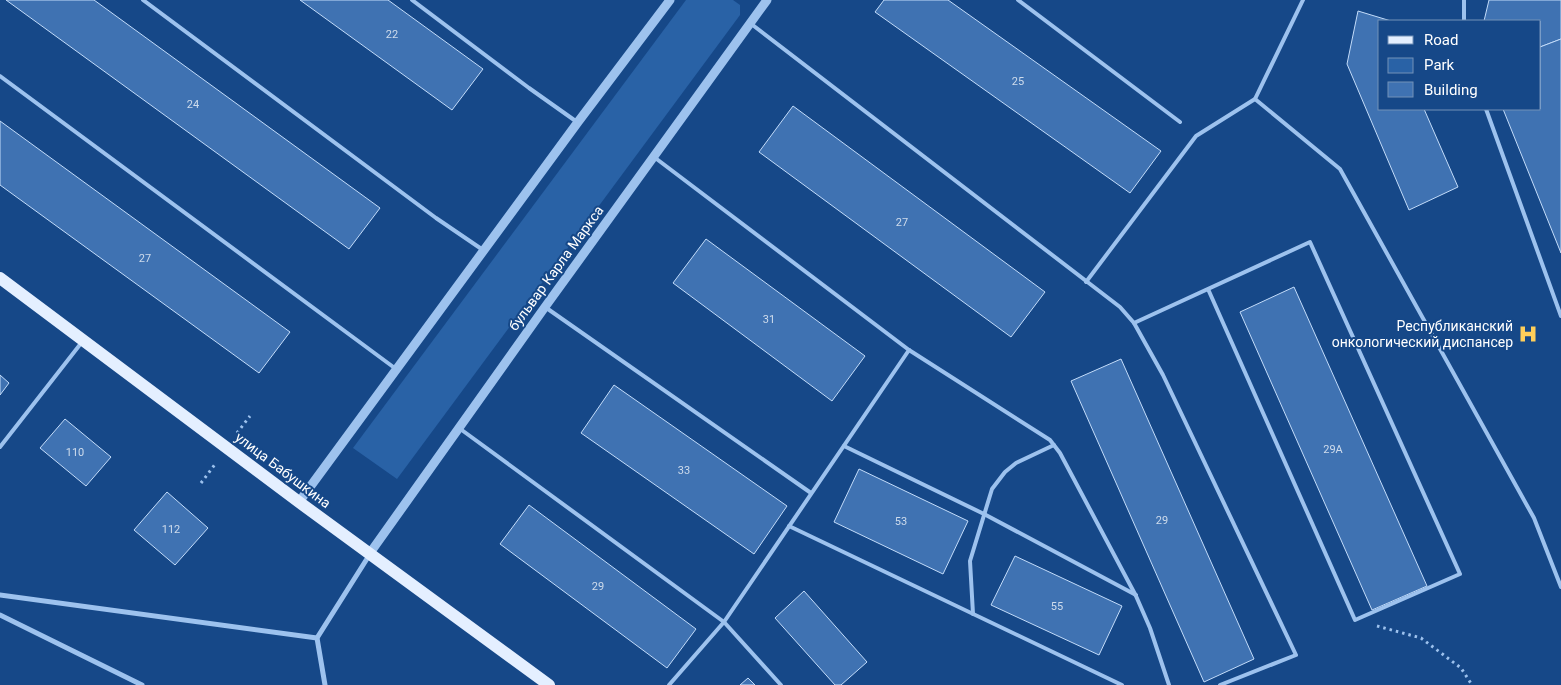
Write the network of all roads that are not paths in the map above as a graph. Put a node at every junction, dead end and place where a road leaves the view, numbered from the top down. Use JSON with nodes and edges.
{"nodes":[{"id":1,"x":142,"y":0,"type":"edge"},
{"id":2,"x":412,"y":0,"type":"edge"},
{"id":3,"x":670,"y":0,"type":"edge"},
{"id":4,"x":1018,"y":0,"type":"edge"},
{"id":5,"x":1304,"y":0,"type":"edge"},
{"id":6,"x":1464,"y":0,"type":"edge"},
{"id":7,"x":764,"y":1,"type":"edge"},
{"id":8,"x":1464,"y":20,"type":"edge"},
{"id":9,"x":750,"y":23,"type":"junction"},
{"id":10,"x":0,"y":76,"type":"edge"},
{"id":11,"x":1255,"y":99,"type":"junction"},
{"id":12,"x":1486,"y":110,"type":"edge"},
{"id":13,"x":578,"y":122,"type":"junction"},
{"id":14,"x":1180,"y":122,"type":"dead end"},
{"id":15,"x":653,"y":156,"type":"junction"},
{"id":16,"x":483,"y":250,"type":"junction"},
{"id":17,"x":0,"y":278,"type":"edge"},
{"id":18,"x":1086,"y":282,"type":"junction"},
{"id":19,"x":1208,"y":289,"type":"junction"},
{"id":20,"x":545,"y":307,"type":"junction"},
{"id":21,"x":1561,"y":316,"type":"edge"},
{"id":22,"x":1134,"y":323,"type":"junction"},
{"id":23,"x":84,"y":340,"type":"junction"},
{"id":24,"x":910,"y":350,"type":"junction"},
{"id":25,"x":396,"y":370,"type":"junction"},
{"id":26,"x":459,"y":428,"type":"junction"},
{"id":27,"x":1054,"y":445,"type":"junction"},
{"id":28,"x":844,"y":446,"type":"junction"},
{"id":29,"x":0,"y":447,"type":"edge"},
{"id":30,"x":811,"y":493,"type":"junction"},
{"id":31,"x":299,"y":502,"type":"junction"},
{"id":32,"x":984,"y":514,"type":"junction"},
{"id":33,"x":789,"y":526,"type":"junction"},
{"id":34,"x":370,"y":553,"type":"junction"},
{"id":35,"x":1561,"y":586,"type":"edge"},
{"id":36,"x":0,"y":595,"type":"edge"},
{"id":37,"x":1136,"y":596,"type":"junction"},
{"id":38,"x":973,"y":614,"type":"junction"},
{"id":39,"x":0,"y":615,"type":"edge"},
{"id":40,"x":724,"y":622,"type":"junction"},
{"id":41,"x":317,"y":638,"type":"junction"},
{"id":42,"x":142,"y":685,"type":"edge"},
{"id":43,"x":325,"y":685,"type":"edge"},
{"id":44,"x":549,"y":685,"type":"edge"},
{"id":45,"x":669,"y":685,"type":"edge"},
{"id":46,"x":780,"y":685,"type":"edge"},
{"id":47,"x":1122,"y":685,"type":"edge"},
{"id":48,"x":1169,"y":685,"type":"edge"},
{"id":49,"x":1220,"y":685,"type":"edge"}],
"edges":[{"from":1,"to":16,"type":"lane"},
{"from":2,"to":13,"type":"lane"},
{"from":3,"to":13,"type":"street"},
{"from":4,"to":14,"type":"lane"},
{"from":5,"to":11,"type":"lane"},
{"from":6,"to":8,"type":"lane"},
{"from":7,"to":9,"type":"street","name":"бульвар Карла Маркса"},
{"from":9,"to":15,"type":"street","name":"бульвар Карла Маркса"},
{"from":9,"to":18,"type":"lane"},
{"from":10,"to":25,"type":"lane"},
{"from":11,"to":18,"type":"lane"},
{"from":11,"to":35,"type":"lane"},
{"from":12,"to":21,"type":"lane"},
{"from":13,"to":16,"type":"street"},
{"from":15,"to":20,"type":"street","name":"бульвар Карла Маркса"},
{"from":15,"to":24,"type":"lane"},
{"from":16,"to":25,"type":"street"},
{"from":17,"to":23,"type":"main road","name":"улица Бабушкина"},
{"from":18,"to":22,"type":"lane"},
{"from":19,"to":19,"type":"lane"},
{"from":19,"to":22,"type":"lane"},
{"from":20,"to":26,"type":"street","name":"бульвар Карла Маркса"},
{"from":20,"to":30,"type":"lane"},
{"from":22,"to":49,"type":"lane"},
{"from":23,"to":29,"type":"lane"},
{"from":23,"to":31,"type":"main road","name":"улица Бабушкина"},
{"from":24,"to":27,"type":"lane"},
{"from":24,"to":28,"type":"lane"},
{"from":25,"to":31,"type":"street"},
{"from":26,"to":34,"type":"street","name":"бульвар Карла Маркса"},
{"from":26,"to":40,"type":"lane"},
{"from":27,"to":32,"type":"lane"},
{"from":27,"to":37,"type":"lane"},
{"from":28,"to":30,"type":"lane"},
{"from":28,"to":32,"type":"lane"},
{"from":30,"to":33,"type":"lane"},
{"from":31,"to":34,"type":"main road","name":"улица Бабушкина"},
{"from":32,"to":37,"type":"lane"},
{"from":32,"to":38,"type":"lane"},
{"from":33,"to":38,"type":"lane"},
{"from":33,"to":40,"type":"lane"},
{"from":34,"to":41,"type":"street"},
{"from":34,"to":44,"type":"main road","name":"улица Бабушкина"},
{"from":36,"to":41,"type":"street"},
{"from":37,"to":48,"type":"lane"},
{"from":38,"to":47,"type":"lane"},
{"from":39,"to":42,"type":"street"},
{"from":40,"to":45,"type":"lane"},
{"from":40,"to":46,"type":"lane"},
{"from":41,"to":43,"type":"street"}]}
